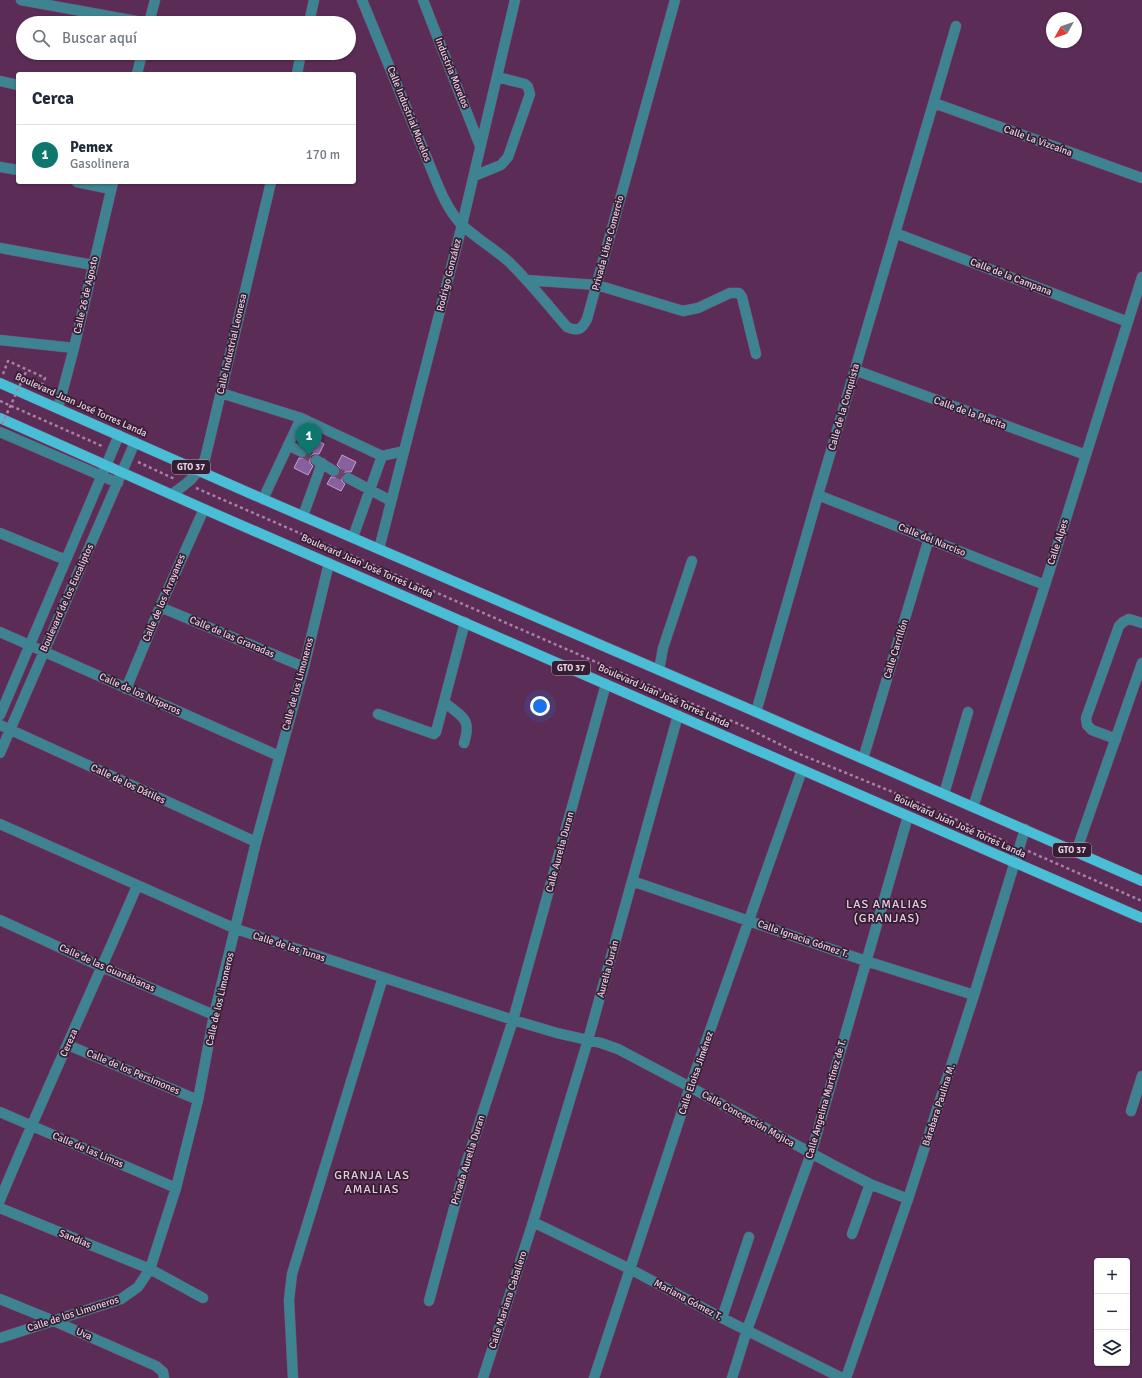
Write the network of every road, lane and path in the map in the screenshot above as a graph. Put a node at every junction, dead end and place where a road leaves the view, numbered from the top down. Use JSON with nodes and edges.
{"nodes":[{"id":1,"x":21,"y":0,"type":"edge"},
{"id":2,"x":155,"y":0,"type":"edge"},
{"id":3,"x":314,"y":0,"type":"edge"},
{"id":4,"x":362,"y":0,"type":"edge"},
{"id":5,"x":423,"y":0,"type":"edge"},
{"id":6,"x":515,"y":0,"type":"edge"},
{"id":7,"x":675,"y":0,"type":"edge"},
{"id":8,"x":109,"y":16,"type":"edge"},
{"id":9,"x":150,"y":16,"type":"edge"},
{"id":10,"x":310,"y":16,"type":"edge"},
{"id":11,"x":956,"y":26,"type":"dead end"},
{"id":12,"x":140,"y":60,"type":"edge"},
{"id":13,"x":300,"y":60,"type":"edge"},
{"id":14,"x":137,"y":72,"type":"edge"},
{"id":15,"x":297,"y":72,"type":"edge"},
{"id":16,"x":497,"y":77,"type":"junction"},
{"id":17,"x":0,"y":81,"type":"edge"},
{"id":18,"x":16,"y":85,"type":"edge"},
{"id":19,"x":934,"y":103,"type":"junction"},
{"id":20,"x":480,"y":146,"type":"junction"},
{"id":21,"x":0,"y":167,"type":"edge"},
{"id":22,"x":16,"y":170,"type":"edge"},
{"id":23,"x":474,"y":176,"type":"junction"},
{"id":24,"x":1142,"y":178,"type":"edge"},
{"id":25,"x":94,"y":184,"type":"edge"},
{"id":26,"x":271,"y":184,"type":"edge"},
{"id":27,"x":112,"y":186,"type":"edge"},
{"id":28,"x":462,"y":225,"type":"junction"},
{"id":29,"x":895,"y":233,"type":"junction"},
{"id":30,"x":0,"y":248,"type":"edge"},
{"id":31,"x":93,"y":265,"type":"junction"},
{"id":32,"x":1142,"y":277,"type":"edge"},
{"id":33,"x":526,"y":280,"type":"junction"},
{"id":34,"x":596,"y":285,"type":"junction"},
{"id":35,"x":1128,"y":322,"type":"junction"},
{"id":36,"x":0,"y":340,"type":"edge"},
{"id":37,"x":74,"y":348,"type":"junction"},
{"id":38,"x":756,"y":354,"type":"dead end"},
{"id":39,"x":855,"y":370,"type":"junction"},
{"id":40,"x":26,"y":371,"type":"junction"},
{"id":41,"x":45,"y":378,"type":"dead end"},
{"id":42,"x":0,"y":380,"type":"edge"},
{"id":43,"x":0,"y":383,"type":"edge"},
{"id":44,"x":221,"y":393,"type":"junction"},
{"id":45,"x":0,"y":401,"type":"edge"},
{"id":46,"x":58,"y":408,"type":"junction"},
{"id":47,"x":301,"y":418,"type":"junction"},
{"id":48,"x":1,"y":425,"type":"edge"},
{"id":49,"x":119,"y":435,"type":"junction"},
{"id":50,"x":136,"y":442,"type":"junction"},
{"id":51,"x":288,"y":445,"type":"junction"},
{"id":52,"x":113,"y":451,"type":"junction"},
{"id":53,"x":404,"y":451,"type":"junction"},
{"id":54,"x":302,"y":452,"type":"tunnel mouth"},
{"id":55,"x":1086,"y":455,"type":"junction"},
{"id":56,"x":382,"y":456,"type":"junction"},
{"id":57,"x":129,"y":458,"type":"junction"},
{"id":58,"x":107,"y":465,"type":"junction"},
{"id":59,"x":199,"y":471,"type":"junction"},
{"id":60,"x":334,"y":471,"type":"tunnel mouth"},
{"id":61,"x":123,"y":472,"type":"junction"},
{"id":62,"x":102,"y":477,"type":"junction"},
{"id":63,"x":348,"y":478,"type":"tunnel mouth"},
{"id":64,"x":118,"y":484,"type":"junction"},
{"id":65,"x":187,"y":484,"type":"junction"},
{"id":66,"x":370,"y":489,"type":"junction"},
{"id":67,"x":172,"y":494,"type":"junction"},
{"id":68,"x":818,"y":495,"type":"junction"},
{"id":69,"x":263,"y":499,"type":"junction"},
{"id":70,"x":392,"y":501,"type":"junction"},
{"id":71,"x":204,"y":509,"type":"junction"},
{"id":72,"x":303,"y":516,"type":"junction"},
{"id":73,"x":0,"y":533,"type":"edge"},
{"id":74,"x":353,"y":537,"type":"junction"},
{"id":75,"x":929,"y":538,"type":"junction"},
{"id":76,"x":379,"y":549,"type":"junction"},
{"id":77,"x":66,"y":560,"type":"junction"},
{"id":78,"x":692,"y":561,"type":"dead end"},
{"id":79,"x":329,"y":563,"type":"junction"},
{"id":80,"x":1045,"y":585,"type":"junction"},
{"id":81,"x":160,"y":607,"type":"junction"},
{"id":82,"x":465,"y":622,"type":"junction"},
{"id":83,"x":1142,"y":623,"type":"edge"},
{"id":84,"x":0,"y":632,"type":"edge"},
{"id":85,"x":30,"y":646,"type":"junction"},
{"id":86,"x":44,"y":652,"type":"junction"},
{"id":87,"x":1142,"y":664,"type":"edge"},
{"id":88,"x":304,"y":667,"type":"junction"},
{"id":89,"x":659,"y":670,"type":"junction"},
{"id":90,"x":606,"y":684,"type":"junction"},
{"id":91,"x":126,"y":689,"type":"junction"},
{"id":92,"x":444,"y":702,"type":"junction"},
{"id":93,"x":756,"y":712,"type":"junction"},
{"id":94,"x":968,"y":712,"type":"dead end"},
{"id":95,"x":378,"y":714,"type":"dead end"},
{"id":96,"x":0,"y":715,"type":"edge"},
{"id":97,"x":678,"y":715,"type":"junction"},
{"id":98,"x":0,"y":725,"type":"edge"},
{"id":99,"x":10,"y":730,"type":"junction"},
{"id":100,"x":1116,"y":739,"type":"junction"},
{"id":101,"x":464,"y":743,"type":"dead end"},
{"id":102,"x":0,"y":753,"type":"edge"},
{"id":103,"x":279,"y":756,"type":"junction"},
{"id":104,"x":863,"y":759,"type":"junction"},
{"id":105,"x":802,"y":770,"type":"junction"},
{"id":106,"x":944,"y":794,"type":"junction"},
{"id":107,"x":973,"y":807,"type":"junction"},
{"id":108,"x":908,"y":816,"type":"junction"},
{"id":109,"x":0,"y":824,"type":"edge"},
{"id":110,"x":1025,"y":829,"type":"junction"},
{"id":111,"x":256,"y":842,"type":"junction"},
{"id":112,"x":1019,"y":847,"type":"junction"},
{"id":113,"x":1076,"y":852,"type":"junction"},
{"id":114,"x":1014,"y":862,"type":"junction"},
{"id":115,"x":632,"y":881,"type":"junction"},
{"id":116,"x":1142,"y":881,"type":"edge"},
{"id":117,"x":137,"y":886,"type":"junction"},
{"id":118,"x":1142,"y":901,"type":"edge"},
{"id":119,"x":1142,"y":918,"type":"edge"},
{"id":120,"x":0,"y":920,"type":"edge"},
{"id":121,"x":750,"y":921,"type":"junction"},
{"id":122,"x":236,"y":930,"type":"junction"},
{"id":123,"x":866,"y":961,"type":"junction"},
{"id":124,"x":102,"y":967,"type":"junction"},
{"id":125,"x":383,"y":977,"type":"junction"},
{"id":126,"x":974,"y":995,"type":"junction"},
{"id":127,"x":214,"y":1015,"type":"junction"},
{"id":128,"x":513,"y":1020,"type":"junction"},
{"id":129,"x":588,"y":1040,"type":"junction"},
{"id":130,"x":68,"y":1045,"type":"junction"},
{"id":131,"x":1142,"y":1076,"type":"edge"},
{"id":132,"x":690,"y":1087,"type":"junction"},
{"id":133,"x":198,"y":1100,"type":"junction"},
{"id":134,"x":1131,"y":1111,"type":"dead end"},
{"id":135,"x":0,"y":1112,"type":"edge"},
{"id":136,"x":31,"y":1126,"type":"junction"},
{"id":137,"x":811,"y":1154,"type":"junction"},
{"id":138,"x":870,"y":1184,"type":"junction"},
{"id":139,"x":176,"y":1188,"type":"junction"},
{"id":140,"x":908,"y":1199,"type":"junction"},
{"id":141,"x":0,"y":1200,"type":"edge"},
{"id":142,"x":0,"y":1208,"type":"edge"},
{"id":143,"x":533,"y":1222,"type":"junction"},
{"id":144,"x":852,"y":1234,"type":"dead end"},
{"id":145,"x":749,"y":1237,"type":"dead end"},
{"id":146,"x":150,"y":1269,"type":"junction"},
{"id":147,"x":630,"y":1269,"type":"junction"},
{"id":148,"x":203,"y":1298,"type":"dead end"},
{"id":149,"x":0,"y":1299,"type":"edge"},
{"id":150,"x":429,"y":1302,"type":"dead end"},
{"id":151,"x":722,"y":1318,"type":"junction"},
{"id":152,"x":54,"y":1321,"type":"junction"},
{"id":153,"x":747,"y":1330,"type":"junction"},
{"id":154,"x":0,"y":1338,"type":"edge"},
{"id":155,"x":164,"y":1377,"type":"edge"},
{"id":156,"x":293,"y":1378,"type":"edge"},
{"id":157,"x":483,"y":1378,"type":"edge"},
{"id":158,"x":594,"y":1378,"type":"edge"},
{"id":159,"x":732,"y":1378,"type":"edge"},
{"id":160,"x":842,"y":1378,"type":"edge"},
{"id":161,"x":846,"y":1378,"type":"edge"}],
"edges":[{"from":1,"to":8,"type":"street"},
{"from":2,"to":9,"type":"street"},
{"from":3,"to":10,"type":"street"},
{"from":4,"to":28,"type":"street","name":"Calle Industrial Morelos"},
{"from":5,"to":20,"type":"street","name":"Industria Morelos"},
{"from":6,"to":16,"type":"street","name":"Rodrigo González"},
{"from":7,"to":34,"type":"street","name":"Privada Libre Comercio"},
{"from":11,"to":19,"type":"street","name":"Calle de la Conquista"},
{"from":12,"to":14,"type":"street"},
{"from":13,"to":15,"type":"street"},
{"from":16,"to":20,"type":"street","name":"Rodrigo González"},
{"from":16,"to":23,"type":"street"},
{"from":17,"to":18,"type":"street"},
{"from":19,"to":24,"type":"street","name":"Calle La Vizcaína"},
{"from":19,"to":29,"type":"street","name":"Calle de la Conquista"},
{"from":20,"to":23,"type":"street","name":"Rodrigo González"},
{"from":21,"to":22,"type":"street"},
{"from":23,"to":28,"type":"street","name":"Rodrigo González"},
{"from":25,"to":27,"type":"street"},
{"from":26,"to":44,"type":"street","name":"Calle Industrial Leonesa"},
{"from":27,"to":31,"type":"street","name":"Calle 26 de Agosto"},
{"from":28,"to":33,"type":"street","name":"Privada Libre Comercio"},
{"from":28,"to":53,"type":"street","name":"Rodrigo González"},
{"from":29,"to":35,"type":"street","name":"Calle de la Campana"},
{"from":29,"to":39,"type":"street","name":"Calle de la Conquista"},
{"from":30,"to":31,"type":"street"},
{"from":31,"to":37,"type":"street","name":"Calle 26 de Agosto"},
{"from":32,"to":35,"type":"street","name":"Calle Alpes"},
{"from":33,"to":34,"type":"street"},
{"from":33,"to":34,"type":"street","name":"Privada Libre Comercio"},
{"from":34,"to":38,"type":"street"},
{"from":35,"to":55,"type":"street","name":"Calle Alpes"},
{"from":36,"to":37,"type":"street"},
{"from":37,"to":46,"type":"street","name":"Calle 26 de Agosto"},
{"from":39,"to":55,"type":"street","name":"Calle de la Placita"},
{"from":39,"to":68,"type":"street","name":"Calle de la Conquista"},
{"from":40,"to":41,"type":"path"},
{"from":40,"to":42,"type":"path"},
{"from":40,"to":48,"type":"path","bridge":true},
{"from":43,"to":46,"type":"main road","name":"Boulevard Juan José Torres Landa","number":"GTO 37"},
{"from":44,"to":47,"type":"street"},
{"from":44,"to":59,"type":"street","name":"Calle Industrial Leonesa"},
{"from":45,"to":52,"type":"path"},
{"from":46,"to":49,"type":"main road","name":"Boulevard Juan José Torres Landa","number":"GTO 37"},
{"from":47,"to":51,"type":"street"},
{"from":47,"to":56,"type":"street"},
{"from":48,"to":58,"type":"main road","name":"Boulevard Juan José Torres Landa","number":"GTO 37"},
{"from":48,"to":62,"type":"street"},
{"from":49,"to":50,"type":"main road","name":"Boulevard Juan José Torres Landa","number":"GTO 37"},
{"from":49,"to":52,"type":"street","name":"Boulevard de los Eucaliptos"},
{"from":50,"to":57,"type":"street","name":"Boulevard de los Eucaliptos"},
{"from":50,"to":59,"type":"main road","name":"Boulevard Juan José Torres Landa","number":"GTO 37"},
{"from":51,"to":54,"type":"street"},
{"from":51,"to":69,"type":"street"},
{"from":52,"to":58,"type":"street","name":"Boulevard de los Eucaliptos"},
{"from":53,"to":56,"type":"street"},
{"from":53,"to":70,"type":"street","name":"Rodrigo González"},
{"from":55,"to":80,"type":"street","name":"Calle Alpes"},
{"from":56,"to":66,"type":"street"},
{"from":57,"to":61,"type":"street","name":"Boulevard de los Eucaliptos"},
{"from":57,"to":65,"type":"path"},
{"from":58,"to":61,"type":"main road","name":"Boulevard Juan José Torres Landa","number":"GTO 37"},
{"from":58,"to":62,"type":"street","name":"Boulevard de los Eucaliptos"},
{"from":59,"to":65,"type":"street","name":"Calle Industrial Leonesa"},
{"from":59,"to":69,"type":"main road","name":"Boulevard Juan José Torres Landa","number":"GTO 37"},
{"from":60,"to":72,"type":"street"},
{"from":61,"to":64,"type":"street","name":"Boulevard de los Eucaliptos"},
{"from":61,"to":67,"type":"main road","name":"Boulevard Juan José Torres Landa","number":"GTO 37"},
{"from":62,"to":64,"type":"street"},
{"from":62,"to":77,"type":"street","name":"Boulevard de los Eucaliptos"},
{"from":63,"to":66,"type":"street"},
{"from":64,"to":86,"type":"street","name":"Boulevard de los Eucaliptos"},
{"from":65,"to":67,"type":"street","name":"Calle Industrial Leonesa"},
{"from":65,"to":112,"type":"path"},
{"from":66,"to":70,"type":"street"},
{"from":66,"to":74,"type":"street"},
{"from":67,"to":71,"type":"main road","name":"Boulevard Juan José Torres Landa","number":"GTO 37"},
{"from":68,"to":75,"type":"street","name":"Calle del Narciso"},
{"from":68,"to":93,"type":"street","name":"Calle de la Conquista"},
{"from":69,"to":72,"type":"main road","name":"Boulevard Juan José Torres Landa","number":"GTO 37"},
{"from":70,"to":76,"type":"street","name":"Rodrigo González"},
{"from":71,"to":79,"type":"main road","name":"Boulevard Juan José Torres Landa","number":"GTO 37"},
{"from":71,"to":81,"type":"street","name":"Calle de los Arrayanes"},
{"from":72,"to":74,"type":"main road","name":"Boulevard Juan José Torres Landa","number":"GTO 37"},
{"from":73,"to":77,"type":"street"},
{"from":74,"to":76,"type":"main road","name":"Boulevard Juan José Torres Landa","number":"GTO 37"},
{"from":75,"to":80,"type":"street","name":"Calle del Narciso"},
{"from":75,"to":104,"type":"street","name":"Calle Carrillón"},
{"from":76,"to":89,"type":"main road","name":"Boulevard Juan José Torres Landa","number":"GTO 37"},
{"from":77,"to":85,"type":"street","name":"Boulevard de los Eucaliptos"},
{"from":78,"to":89,"type":"street"},
{"from":79,"to":82,"type":"main road","name":"Boulevard Juan José Torres Landa","number":"GTO 37"},
{"from":79,"to":88,"type":"street","name":"Calle de los Limoneros"},
{"from":80,"to":107,"type":"street","name":"Calle Alpes"},
{"from":81,"to":88,"type":"street","name":"Calle de las Granadas"},
{"from":81,"to":91,"type":"street","name":"Calle de los Arrayanes"},
{"from":82,"to":90,"type":"main road","name":"Boulevard Juan José Torres Landa","number":"GTO 37"},
{"from":82,"to":92,"type":"street"},
{"from":83,"to":100,"type":"street"},
{"from":84,"to":85,"type":"street","name":"Calle de los Nísperos"},
{"from":85,"to":86,"type":"street","name":"Calle de los Nísperos"},
{"from":85,"to":96,"type":"street","name":"Boulevard de los Eucaliptos"},
{"from":86,"to":91,"type":"street","name":"Calle de los Nísperos"},
{"from":86,"to":99,"type":"street","name":"Boulevard de los Eucaliptos"},
{"from":87,"to":100,"type":"street"},
{"from":88,"to":103,"type":"street","name":"Calle de los Limoneros"},
{"from":89,"to":93,"type":"main road","name":"Boulevard Juan José Torres Landa","number":"GTO 37"},
{"from":90,"to":97,"type":"main road","name":"Boulevard Juan José Torres Landa","number":"GTO 37"},
{"from":90,"to":128,"type":"street","name":"Calle Aurelia Duran"},
{"from":91,"to":103,"type":"street","name":"Calle de los Nísperos"},
{"from":92,"to":95,"type":"street"},
{"from":92,"to":101,"type":"street"},
{"from":93,"to":104,"type":"main road","name":"Boulevard Juan José Torres Landa","number":"GTO 37"},
{"from":94,"to":106,"type":"street"},
{"from":97,"to":105,"type":"main road","name":"Boulevard Juan José Torres Landa","number":"GTO 37"},
{"from":97,"to":115,"type":"street","name":"Aurelia Durán"},
{"from":98,"to":99,"type":"street","name":"Calle de los Dátiles"},
{"from":99,"to":102,"type":"street","name":"Boulevard de los Eucaliptos"},
{"from":99,"to":111,"type":"street","name":"Calle de los Dátiles"},
{"from":100,"to":113,"type":"street"},
{"from":103,"to":111,"type":"street","name":"Calle de los Limoneros"},
{"from":104,"to":106,"type":"main road","name":"Boulevard Juan José Torres Landa","number":"GTO 37"},
{"from":105,"to":108,"type":"main road","name":"Boulevard Juan José Torres Landa","number":"GTO 37"},
{"from":105,"to":121,"type":"street","name":"Calle Eloisa Jiménez"},
{"from":106,"to":107,"type":"main road","name":"Boulevard Juan José Torres Landa","number":"GTO 37"},
{"from":107,"to":110,"type":"main road","name":"Boulevard Juan José Torres Landa","number":"GTO 37"},
{"from":108,"to":114,"type":"main road","name":"Boulevard Juan José Torres Landa","number":"GTO 37"},
{"from":108,"to":123,"type":"street","name":"Calle Angelina Martínez de T."},
{"from":109,"to":117,"type":"street","name":"Calle de las Tunas"},
{"from":110,"to":112,"type":"street","name":"Bárabara Paulina M."},
{"from":110,"to":113,"type":"main road","name":"Boulevard Juan José Torres Landa","number":"GTO 37"},
{"from":111,"to":122,"type":"street","name":"Calle de los Limoneros"},
{"from":112,"to":114,"type":"street","name":"Bárabara Paulina M."},
{"from":112,"to":118,"type":"path"},
{"from":113,"to":116,"type":"main road","name":"Boulevard Juan José Torres Landa","number":"GTO 37"},
{"from":114,"to":119,"type":"main road","name":"Boulevard Juan José Torres Landa","number":"GTO 37"},
{"from":114,"to":126,"type":"street","name":"Bárabara Paulina M."},
{"from":115,"to":121,"type":"street","name":"Calle Ignacia Gómez T."},
{"from":115,"to":129,"type":"street","name":"Aurelia Durán"},
{"from":117,"to":122,"type":"street","name":"Calle de las Tunas"},
{"from":117,"to":124,"type":"street","name":"Cereza"},
{"from":120,"to":124,"type":"street","name":"Calle de las Guanábanas"},
{"from":121,"to":123,"type":"street","name":"Calle Ignacia Gómez T."},
{"from":121,"to":132,"type":"street","name":"Calle Eloisa Jiménez"},
{"from":122,"to":125,"type":"street","name":"Calle de las Tunas"},
{"from":122,"to":127,"type":"street","name":"Calle de los Limoneros"},
{"from":123,"to":126,"type":"street","name":"Calle Ignacia Gómez T."},
{"from":123,"to":137,"type":"street","name":"Calle Angelina Martínez de T."},
{"from":124,"to":127,"type":"street","name":"Calle de las Guanábanas"},
{"from":124,"to":130,"type":"street","name":"Cereza"},
{"from":125,"to":128,"type":"street","name":"Calle de las Tunas"},
{"from":125,"to":156,"type":"street"},
{"from":126,"to":140,"type":"street","name":"Bárabara Paulina M."},
{"from":127,"to":133,"type":"street","name":"Calle de los Limoneros"},
{"from":128,"to":129,"type":"street","name":"Calle de las Tunas"},
{"from":128,"to":150,"type":"street","name":"Privada Aurelia Duran"},
{"from":129,"to":132,"type":"street","name":"Calle Concepción Mojica"},
{"from":129,"to":143,"type":"street","name":"Aurelia Durán"},
{"from":130,"to":133,"type":"street","name":"Calle de los Persimones"},
{"from":130,"to":136,"type":"street","name":"Cereza"},
{"from":131,"to":134,"type":"street"},
{"from":132,"to":137,"type":"street","name":"Calle Concepción Mojica"},
{"from":132,"to":147,"type":"street","name":"Calle Eloisa Jiménez"},
{"from":133,"to":139,"type":"street","name":"Calle de los Limoneros"},
{"from":135,"to":136,"type":"street","name":"Calle de las Limas"},
{"from":136,"to":139,"type":"street","name":"Calle de las Limas"},
{"from":136,"to":141,"type":"street","name":"Cereza"},
{"from":137,"to":138,"type":"street","name":"Calle Concepción Mojica"},
{"from":137,"to":153,"type":"street","name":"Calle Angelina Martínez de T."},
{"from":138,"to":140,"type":"street","name":"Calle Concepción Mojica"},
{"from":138,"to":144,"type":"street"},
{"from":139,"to":146,"type":"street","name":"Calle de los Limoneros"},
{"from":140,"to":161,"type":"street","name":"Bárabara Paulina M."},
{"from":142,"to":146,"type":"street","name":"Sandías"},
{"from":143,"to":147,"type":"street","name":"Mariana Gómez T."},
{"from":143,"to":157,"type":"street","name":"Calle Mariana Caballero"},
{"from":145,"to":151,"type":"street"},
{"from":146,"to":148,"type":"street","name":"Sandías"},
{"from":146,"to":152,"type":"street","name":"Calle de los Limoneros"},
{"from":147,"to":151,"type":"street","name":"Mariana Gómez T."},
{"from":147,"to":158,"type":"street","name":"Calle Eloisa Jiménez"},
{"from":149,"to":152,"type":"street","name":"Uva"},
{"from":151,"to":153,"type":"street","name":"Mariana Gómez T."},
{"from":152,"to":154,"type":"street","name":"Calle de los Limoneros"},
{"from":152,"to":155,"type":"street","name":"Uva"},
{"from":153,"to":159,"type":"street","name":"Calle Angelina Martínez de T."},
{"from":153,"to":160,"type":"street","name":"Mariana Gómez T."}]}
